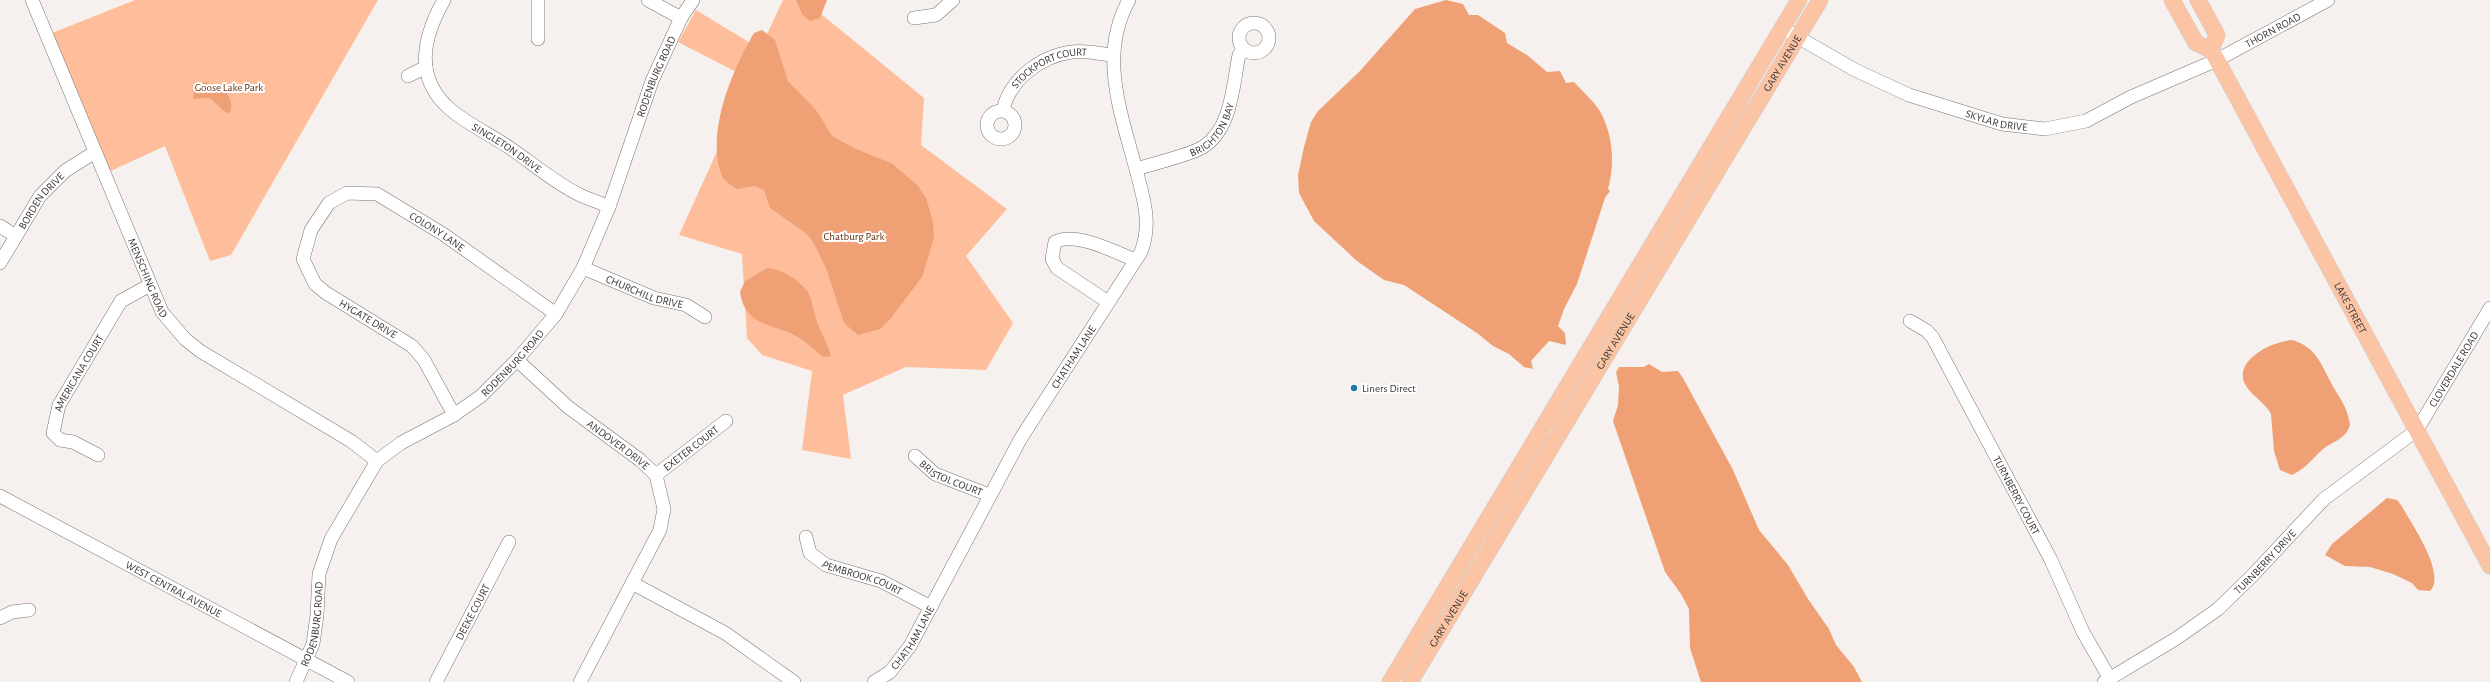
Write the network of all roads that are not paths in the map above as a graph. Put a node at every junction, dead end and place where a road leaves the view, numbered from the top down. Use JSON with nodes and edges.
{"nodes":[{"id":1,"x":32,"y":0,"type":"edge"},
{"id":2,"x":444,"y":0,"type":"edge"},
{"id":3,"x":538,"y":0,"type":"edge"},
{"id":4,"x":648,"y":0,"type":"edge"},
{"id":5,"x":693,"y":0,"type":"edge"},
{"id":6,"x":953,"y":0,"type":"edge"},
{"id":7,"x":1129,"y":0,"type":"edge"},
{"id":8,"x":1799,"y":0,"type":"edge"},
{"id":9,"x":1820,"y":0,"type":"edge"},
{"id":10,"x":2172,"y":0,"type":"edge"},
{"id":11,"x":2198,"y":0,"type":"edge"},
{"id":12,"x":2328,"y":0,"type":"edge"},
{"id":13,"x":681,"y":18,"type":"junction"},
{"id":14,"x":914,"y":18,"type":"dead end"},
{"id":15,"x":1782,"y":28,"type":"junction"},
{"id":16,"x":1798,"y":37,"type":"junction"},
{"id":17,"x":538,"y":39,"type":"dead end"},
{"id":18,"x":1244,"y":49,"type":"dead end"},
{"id":19,"x":1112,"y":55,"type":"junction"},
{"id":20,"x":2214,"y":55,"type":"junction"},
{"id":21,"x":426,"y":67,"type":"junction"},
{"id":22,"x":408,"y":76,"type":"dead end"},
{"id":23,"x":1002,"y":110,"type":"dead end"},
{"id":24,"x":95,"y":152,"type":"junction"},
{"id":25,"x":1136,"y":169,"type":"junction"},
{"id":26,"x":609,"y":207,"type":"junction"},
{"id":27,"x":316,"y":221,"type":"joint"},
{"id":28,"x":0,"y":226,"type":"edge"},
{"id":29,"x":16,"y":236,"type":"junction"},
{"id":30,"x":1135,"y":260,"type":"junction"},
{"id":31,"x":0,"y":263,"type":"edge"},
{"id":32,"x":583,"y":268,"type":"junction"},
{"id":33,"x":150,"y":286,"type":"junction"},
{"id":34,"x":1108,"y":302,"type":"junction"},
{"id":35,"x":2490,"y":308,"type":"edge"},
{"id":36,"x":556,"y":314,"type":"junction"},
{"id":37,"x":705,"y":317,"type":"dead end"},
{"id":38,"x":1910,"y":321,"type":"dead end"},
{"id":39,"x":2486,"y":327,"type":"edge"},
{"id":40,"x":517,"y":360,"type":"junction"},
{"id":41,"x":454,"y":415,"type":"junction"},
{"id":42,"x":726,"y":421,"type":"dead end"},
{"id":43,"x":2417,"y":430,"type":"junction"},
{"id":44,"x":98,"y":455,"type":"dead end"},
{"id":45,"x":915,"y":456,"type":"dead end"},
{"id":46,"x":377,"y":461,"type":"junction"},
{"id":47,"x":656,"y":475,"type":"junction"},
{"id":48,"x":989,"y":495,"type":"junction"},
{"id":49,"x":0,"y":496,"type":"edge"},
{"id":50,"x":806,"y":537,"type":"dead end"},
{"id":51,"x":510,"y":542,"type":"dead end"},
{"id":52,"x":2490,"y":566,"type":"edge"},
{"id":53,"x":632,"y":583,"type":"junction"},
{"id":54,"x":931,"y":607,"type":"junction"},
{"id":55,"x":29,"y":610,"type":"dead end"},
{"id":56,"x":0,"y":618,"type":"edge"},
{"id":57,"x":306,"y":661,"type":"junction"},
{"id":58,"x":2107,"y":680,"type":"edge"},
{"id":59,"x":296,"y":682,"type":"edge"},
{"id":60,"x":348,"y":682,"type":"edge"},
{"id":61,"x":436,"y":682,"type":"edge"},
{"id":62,"x":580,"y":682,"type":"edge"},
{"id":63,"x":794,"y":682,"type":"edge"},
{"id":64,"x":874,"y":682,"type":"edge"},
{"id":65,"x":1390,"y":682,"type":"edge"},
{"id":66,"x":1410,"y":682,"type":"edge"}],
"edges":[{"from":1,"to":24,"type":"street","name":"MENSCHING ROAD"},
{"from":2,"to":21,"type":"street"},
{"from":3,"to":17,"type":"street"},
{"from":4,"to":13,"type":"street"},
{"from":5,"to":13,"type":"street","name":"RODENBURG ROAD"},
{"from":6,"to":14,"type":"street"},
{"from":7,"to":19,"type":"street","name":"CHATHAM LANE"},
{"from":8,"to":15,"type":"main road","name":"GARY AVENUE"},
{"from":9,"to":16,"type":"main road","name":"GARY AVENUE"},
{"from":10,"to":20,"type":"main road"},
{"from":11,"to":20,"type":"main road"},
{"from":12,"to":20,"type":"street","name":"THORN ROAD"},
{"from":13,"to":26,"type":"street","name":"RODENBURG ROAD"},
{"from":15,"to":16,"type":"street","name":"SKYLAR DRIVE"},
{"from":15,"to":65,"type":"main road","name":"GARY AVENUE"},
{"from":16,"to":20,"type":"street","name":"SKYLAR DRIVE"},
{"from":16,"to":66,"type":"main road","name":"GARY AVENUE"},
{"from":18,"to":25,"type":"street","name":"BRIGHTON BAY"},
{"from":19,"to":23,"type":"street","name":"STOCKPORT COURT"},
{"from":19,"to":25,"type":"street","name":"CHATHAM LANE"},
{"from":20,"to":43,"type":"main road","name":"LAKE STREET"},
{"from":21,"to":22,"type":"street"},
{"from":21,"to":26,"type":"street","name":"SINGLETON DRIVE"},
{"from":24,"to":29,"type":"street","name":"BORDEN DRIVE"},
{"from":24,"to":33,"type":"street","name":"MENSCHING ROAD"},
{"from":25,"to":30,"type":"street","name":"CHATHAM LANE"},
{"from":26,"to":32,"type":"street","name":"RODENBURG ROAD"},
{"from":27,"to":36,"type":"street","name":"COLONY LANE"},
{"from":27,"to":41,"type":"street","name":"HYGATE DRIVE"},
{"from":28,"to":29,"type":"street"},
{"from":29,"to":31,"type":"street","name":"BORDEN DRIVE"},
{"from":30,"to":34,"type":"street","name":"CHATHAM LANE"},
{"from":30,"to":34,"type":"street"},
{"from":32,"to":36,"type":"street","name":"RODENBURG ROAD"},
{"from":32,"to":37,"type":"street","name":"CHURCHILL DRIVE"},
{"from":33,"to":44,"type":"street","name":"AMERICANA COURT"},
{"from":33,"to":46,"type":"street","name":"MENSCHING ROAD"},
{"from":34,"to":48,"type":"street","name":"CHATHAM LANE"},
{"from":35,"to":39,"type":"street","name":"CLOVERDALE ROAD"},
{"from":36,"to":40,"type":"street","name":"RODENBURG ROAD"},
{"from":38,"to":58,"type":"street","name":"TURNBERRY COURT"},
{"from":39,"to":43,"type":"street","name":"CLOVERDALE ROAD"},
{"from":40,"to":41,"type":"street","name":"RODENBURG ROAD"},
{"from":40,"to":47,"type":"street","name":"ANDOVER DRIVE"},
{"from":41,"to":46,"type":"street","name":"RODENBURG ROAD"},
{"from":42,"to":47,"type":"street","name":"EXETER COURT"},
{"from":43,"to":52,"type":"main road","name":"LAKE STREET"},
{"from":43,"to":58,"type":"street","name":"TURNBERRY DRIVE"},
{"from":45,"to":48,"type":"street","name":"BRISTOL COURT"},
{"from":46,"to":57,"type":"street","name":"RODENBURG ROAD"},
{"from":47,"to":53,"type":"street","name":"ANDOVER DRIVE"},
{"from":48,"to":54,"type":"street","name":"CHATHAM LANE"},
{"from":49,"to":57,"type":"street","name":"WEST CENTRAL AVENUE"},
{"from":50,"to":54,"type":"street","name":"PEMBROOK COURT"},
{"from":51,"to":61,"type":"street","name":"DEEKE COURT"},
{"from":53,"to":62,"type":"street","name":"ANDOVER DRIVE"},
{"from":53,"to":63,"type":"street"},
{"from":54,"to":64,"type":"street","name":"CHATHAM LANE"},
{"from":55,"to":56,"type":"street"},
{"from":57,"to":59,"type":"street","name":"RODENBURG ROAD"},
{"from":57,"to":60,"type":"street","name":"WEST CENTRAL AVENUE"}]}
